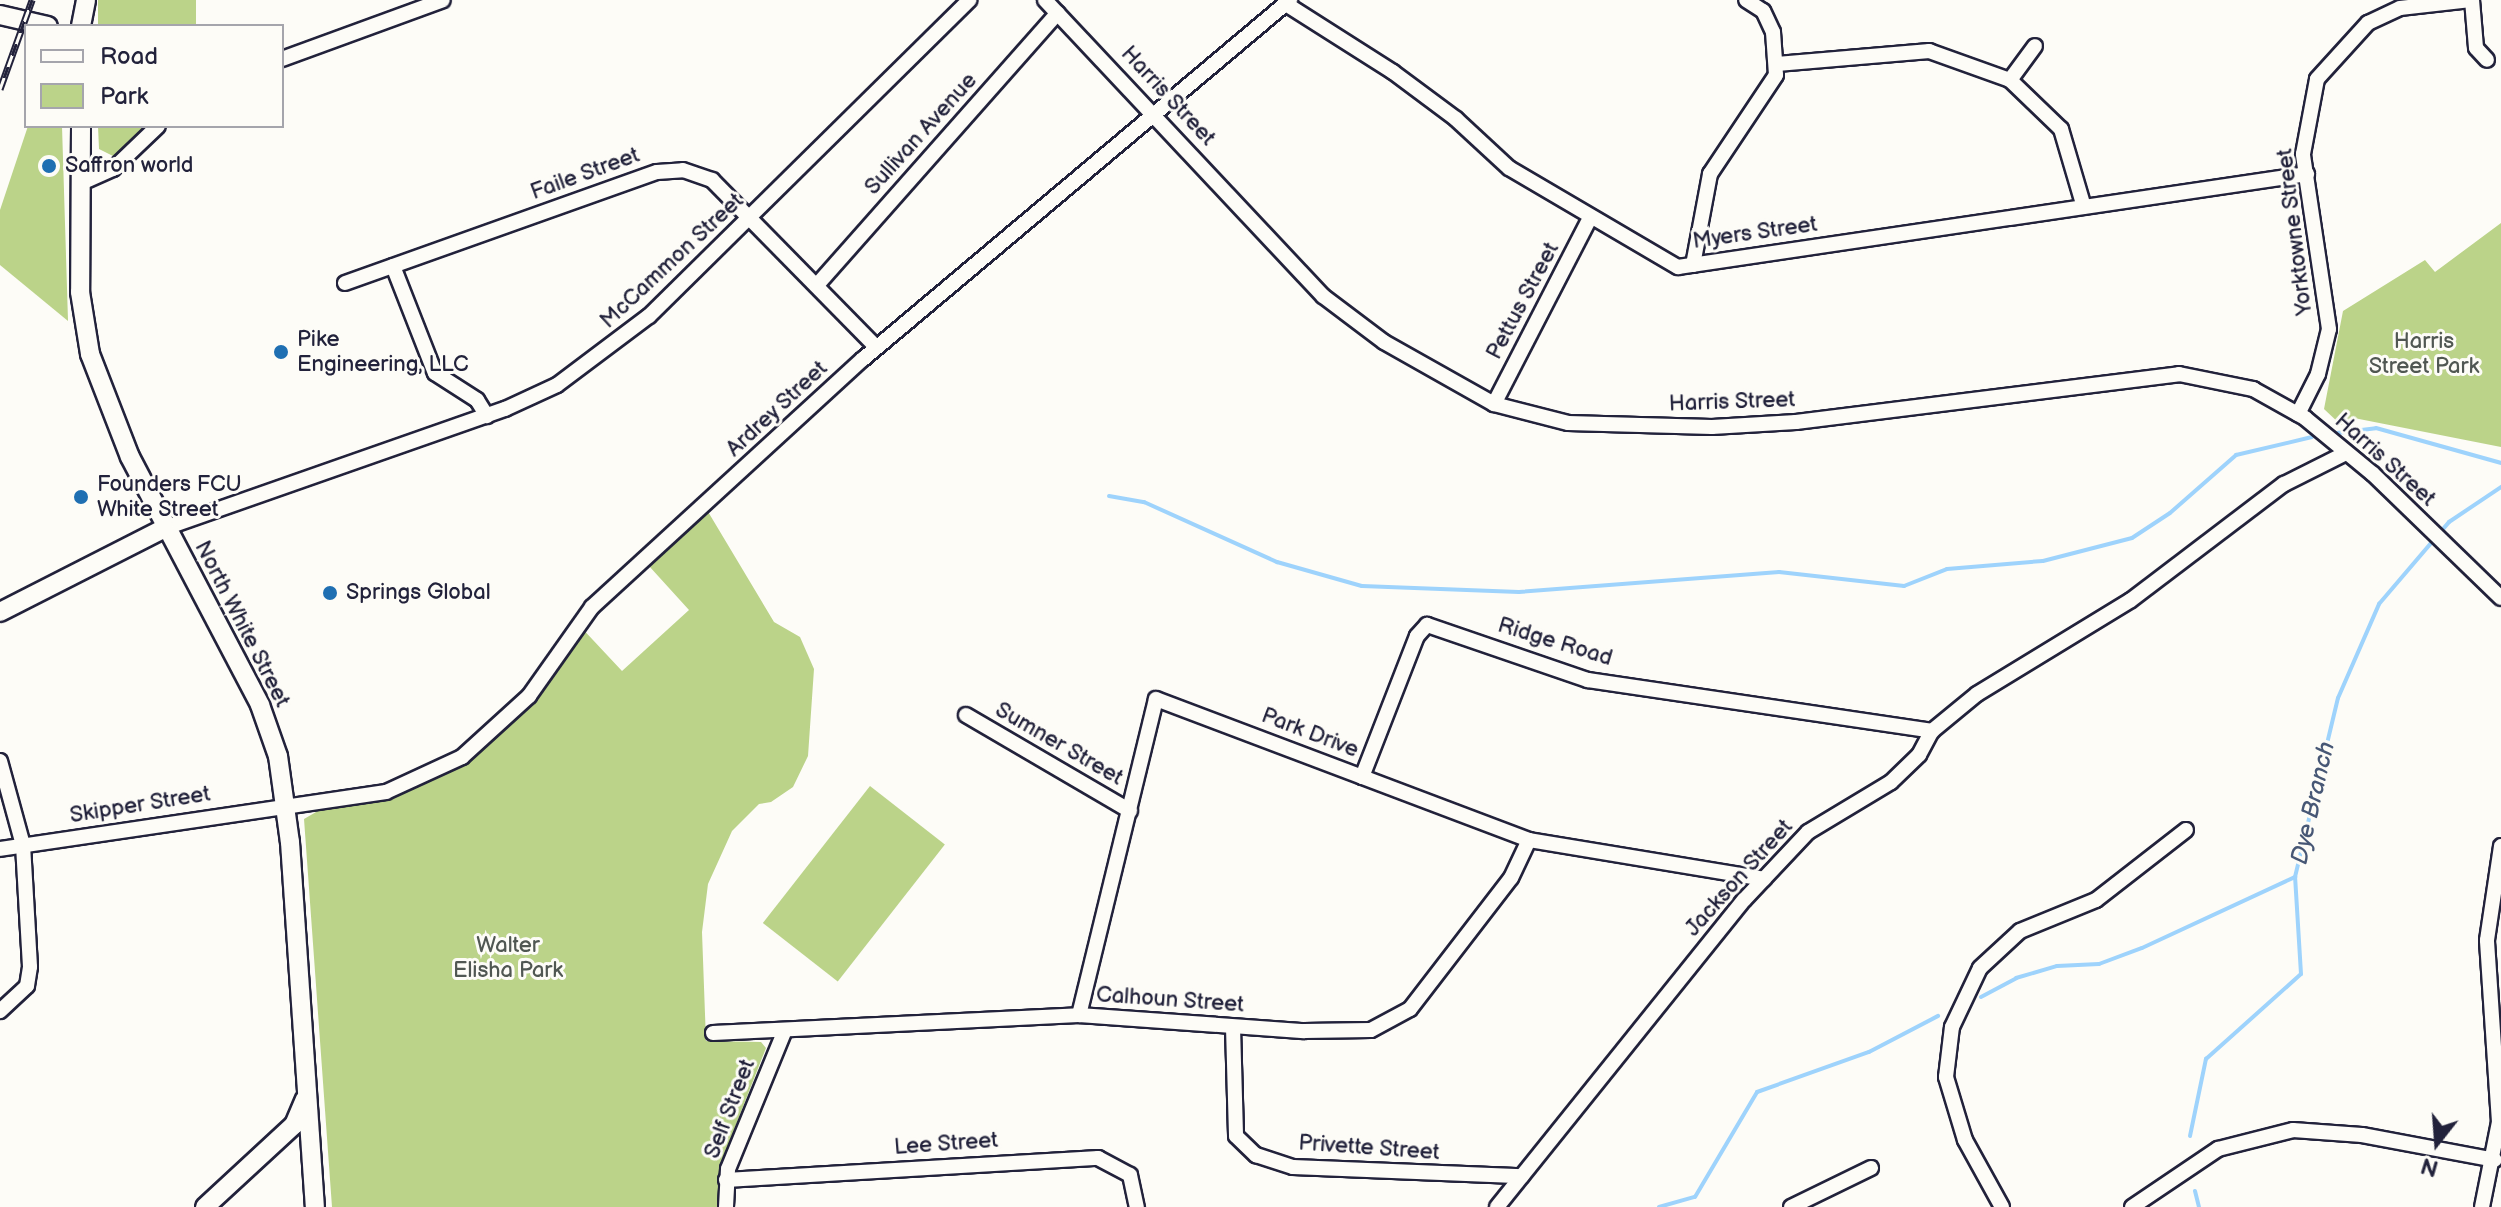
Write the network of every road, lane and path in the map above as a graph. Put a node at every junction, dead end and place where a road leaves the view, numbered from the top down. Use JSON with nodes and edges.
{"nodes":[{"id":1,"x":86,"y":0,"type":"edge"},
{"id":2,"x":443,"y":0,"type":"edge"},
{"id":3,"x":969,"y":0,"type":"edge"},
{"id":4,"x":1045,"y":0,"type":"edge"},
{"id":5,"x":1746,"y":0,"type":"edge"},
{"id":6,"x":2471,"y":0,"type":"edge"},
{"id":7,"x":1288,"y":2,"type":"edge"},
{"id":8,"x":1058,"y":13,"type":"junction"},
{"id":9,"x":0,"y":15,"type":"edge"},
{"id":10,"x":39,"y":24,"type":"edge"},
{"id":11,"x":81,"y":24,"type":"edge"},
{"id":12,"x":2035,"y":46,"type":"dead end"},
{"id":13,"x":284,"y":58,"type":"edge"},
{"id":14,"x":2487,"y":60,"type":"dead end"},
{"id":15,"x":1777,"y":64,"type":"junction"},
{"id":16,"x":2010,"y":80,"type":"junction"},
{"id":17,"x":1157,"y":113,"type":"junction"},
{"id":18,"x":81,"y":128,"type":"edge"},
{"id":19,"x":156,"y":128,"type":"edge"},
{"id":20,"x":2307,"y":174,"type":"junction"},
{"id":21,"x":81,"y":183,"type":"junction"},
{"id":22,"x":2084,"y":207,"type":"junction"},
{"id":23,"x":751,"y":217,"type":"junction"},
{"id":24,"x":1590,"y":218,"type":"junction"},
{"id":25,"x":1693,"y":265,"type":"junction"},
{"id":26,"x":393,"y":266,"type":"junction"},
{"id":27,"x":345,"y":283,"type":"dead end"},
{"id":28,"x":817,"y":285,"type":"junction"},
{"id":29,"x":876,"y":347,"type":"junction"},
{"id":30,"x":1494,"y":404,"type":"junction"},
{"id":31,"x":2298,"y":414,"type":"junction"},
{"id":32,"x":487,"y":416,"type":"junction"},
{"id":33,"x":2346,"y":453,"type":"junction"},
{"id":34,"x":165,"y":528,"type":"junction"},
{"id":35,"x":2501,"y":598,"type":"edge"},
{"id":36,"x":0,"y":612,"type":"edge"},
{"id":37,"x":966,"y":715,"type":"dead end"},
{"id":38,"x":1932,"y":731,"type":"junction"},
{"id":39,"x":0,"y":761,"type":"edge"},
{"id":40,"x":1362,"y":777,"type":"junction"},
{"id":41,"x":286,"y":804,"type":"junction"},
{"id":42,"x":1130,"y":811,"type":"junction"},
{"id":43,"x":2186,"y":830,"type":"dead end"},
{"id":44,"x":1529,"y":840,"type":"junction"},
{"id":45,"x":23,"y":845,"type":"junction"},
{"id":46,"x":2501,"y":846,"type":"edge"},
{"id":47,"x":0,"y":849,"type":"edge"},
{"id":48,"x":1764,"y":879,"type":"junction"},
{"id":49,"x":2494,"y":940,"type":"edge"},
{"id":50,"x":0,"y":1011,"type":"edge"},
{"id":51,"x":1079,"y":1015,"type":"junction"},
{"id":52,"x":1233,"y":1027,"type":"junction"},
{"id":53,"x":785,"y":1030,"type":"junction"},
{"id":54,"x":713,"y":1033,"type":"dead end"},
{"id":55,"x":307,"y":1093,"type":"junction"},
{"id":56,"x":2495,"y":1160,"type":"junction"},
{"id":57,"x":1871,"y":1168,"type":"dead end"},
{"id":58,"x":1522,"y":1176,"type":"junction"},
{"id":59,"x":726,"y":1180,"type":"junction"},
{"id":60,"x":205,"y":1207,"type":"edge"},
{"id":61,"x":315,"y":1207,"type":"edge"},
{"id":62,"x":726,"y":1207,"type":"edge"},
{"id":63,"x":1137,"y":1207,"type":"edge"},
{"id":64,"x":1497,"y":1207,"type":"edge"},
{"id":65,"x":1791,"y":1207,"type":"edge"},
{"id":66,"x":2002,"y":1207,"type":"edge"},
{"id":67,"x":2132,"y":1207,"type":"edge"},
{"id":68,"x":2482,"y":1207,"type":"edge"}],
"edges":[{"from":1,"to":11,"type":"main road"},
{"from":2,"to":13,"type":"street"},
{"from":3,"to":23,"type":"street","name":"McCammon Street"},
{"from":4,"to":8,"type":"street","name":"Harris Street"},
{"from":5,"to":15,"type":"street"},
{"from":6,"to":14,"type":"street"},
{"from":6,"to":20,"type":"street","name":"Yorktowne Street"},
{"from":7,"to":17,"type":"street","name":"Ardrey Street"},
{"from":7,"to":24,"type":"street","name":"Myers Street"},
{"from":8,"to":17,"type":"street","name":"Harris Street"},
{"from":8,"to":28,"type":"street","name":"Sullivan Avenue"},
{"from":9,"to":10,"type":"main road"},
{"from":12,"to":16,"type":"street"},
{"from":15,"to":16,"type":"street"},
{"from":15,"to":25,"type":"street"},
{"from":16,"to":22,"type":"street"},
{"from":17,"to":29,"type":"street","name":"Ardrey Street"},
{"from":17,"to":30,"type":"street","name":"Harris Street"},
{"from":18,"to":21,"type":"main road","name":"North White Street"},
{"from":19,"to":21,"type":"street"},
{"from":20,"to":22,"type":"street","name":"Myers Street"},
{"from":20,"to":31,"type":"street","name":"Yorktowne Street"},
{"from":21,"to":34,"type":"main road","name":"North White Street"},
{"from":22,"to":25,"type":"street","name":"Myers Street"},
{"from":23,"to":26,"type":"street","name":"Faile Street"},
{"from":23,"to":28,"type":"street","name":"Faile Street"},
{"from":23,"to":32,"type":"street","name":"McCammon Street"},
{"from":24,"to":25,"type":"street","name":"Myers Street"},
{"from":24,"to":30,"type":"street","name":"Pettus Street"},
{"from":26,"to":27,"type":"street","name":"Faile Street"},
{"from":26,"to":32,"type":"street"},
{"from":28,"to":29,"type":"street","name":"Faile Street"},
{"from":29,"to":41,"type":"street","name":"Ardrey Street"},
{"from":30,"to":31,"type":"street","name":"Harris Street"},
{"from":31,"to":33,"type":"street","name":"Harris Street"},
{"from":32,"to":34,"type":"street","name":"McCammon Street"},
{"from":33,"to":35,"type":"street","name":"Harris Street"},
{"from":33,"to":38,"type":"street","name":"Jackson Street"},
{"from":34,"to":36,"type":"main road"},
{"from":34,"to":41,"type":"main road","name":"North White Street"},
{"from":37,"to":42,"type":"street","name":"Sumner Street"},
{"from":38,"to":40,"type":"street","name":"Ridge Road"},
{"from":38,"to":48,"type":"street","name":"Jackson Street"},
{"from":39,"to":45,"type":"street"},
{"from":40,"to":42,"type":"street","name":"Park Drive"},
{"from":40,"to":44,"type":"street","name":"Park Drive"},
{"from":41,"to":45,"type":"street","name":"Skipper Street"},
{"from":41,"to":55,"type":"main road","name":"North White Street"},
{"from":42,"to":51,"type":"street","name":"Park Drive"},
{"from":43,"to":66,"type":"street"},
{"from":44,"to":48,"type":"street","name":"Park Drive"},
{"from":44,"to":52,"type":"street","name":"Calhoun Street"},
{"from":45,"to":47,"type":"street","name":"Skipper Street"},
{"from":45,"to":50,"type":"street"},
{"from":46,"to":49,"type":"street"},
{"from":48,"to":58,"type":"street","name":"Jackson Street"},
{"from":49,"to":56,"type":"street"},
{"from":51,"to":52,"type":"street","name":"Calhoun Street"},
{"from":51,"to":53,"type":"street","name":"Calhoun Street"},
{"from":52,"to":58,"type":"street","name":"Privette Street"},
{"from":53,"to":54,"type":"street","name":"Calhoun Street"},
{"from":53,"to":59,"type":"street","name":"Self Street"},
{"from":55,"to":60,"type":"main road"},
{"from":55,"to":61,"type":"main road","name":"North White Street"},
{"from":56,"to":67,"type":"street"},
{"from":56,"to":68,"type":"street"},
{"from":57,"to":65,"type":"street"},
{"from":58,"to":64,"type":"street","name":"Jackson Street"},
{"from":59,"to":62,"type":"street","name":"Self Street"},
{"from":59,"to":63,"type":"street","name":"Lee Street"}]}
